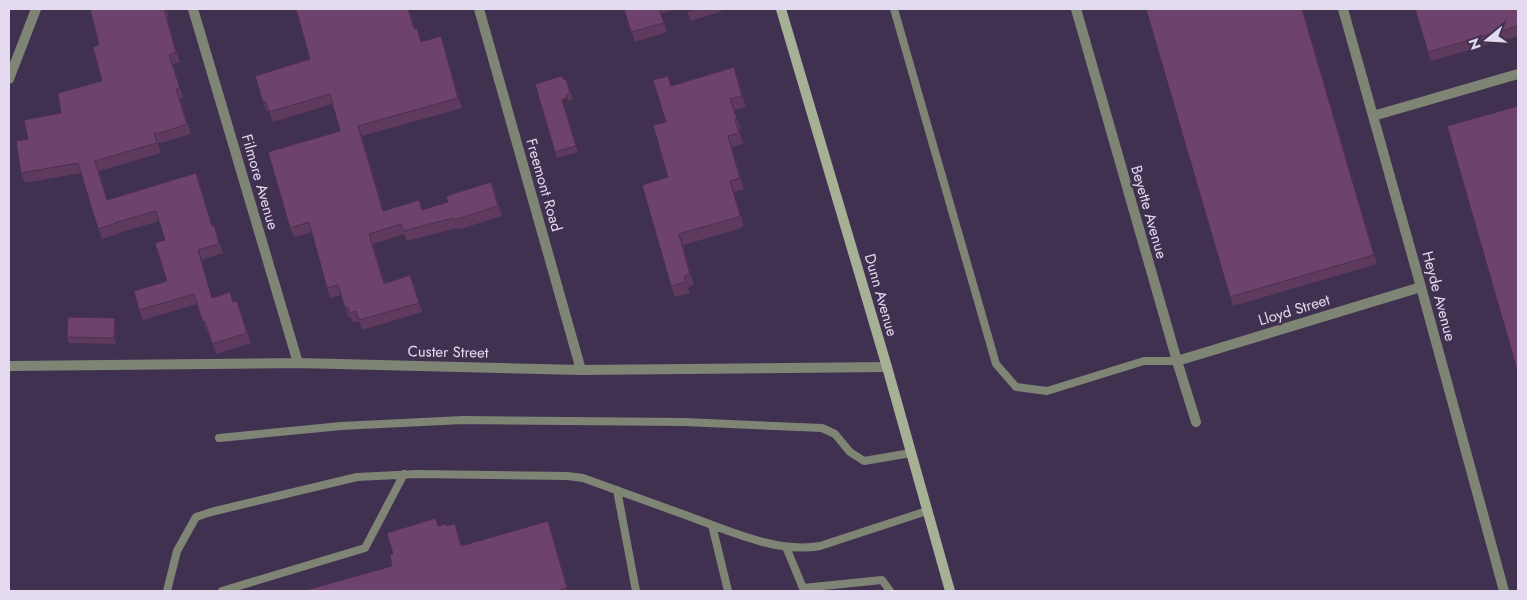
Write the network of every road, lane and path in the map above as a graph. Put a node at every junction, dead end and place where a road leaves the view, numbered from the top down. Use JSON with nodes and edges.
{"nodes":[{"id":1,"x":36,"y":9,"type":"edge"},
{"id":2,"x":194,"y":9,"type":"edge"},
{"id":3,"x":479,"y":9,"type":"edge"},
{"id":4,"x":781,"y":9,"type":"edge"},
{"id":5,"x":894,"y":9,"type":"edge"},
{"id":6,"x":1076,"y":9,"type":"edge"},
{"id":7,"x":1343,"y":9,"type":"edge"},
{"id":8,"x":1518,"y":74,"type":"edge"},
{"id":9,"x":9,"y":79,"type":"edge"},
{"id":10,"x":1373,"y":116,"type":"junction"},
{"id":11,"x":1421,"y":286,"type":"junction"},
{"id":12,"x":1177,"y":362,"type":"junction"},
{"id":13,"x":298,"y":363,"type":"junction"},
{"id":14,"x":9,"y":366,"type":"edge"},
{"id":15,"x":887,"y":367,"type":"junction"},
{"id":16,"x":581,"y":370,"type":"junction"},
{"id":17,"x":1196,"y":422,"type":"dead end"},
{"id":18,"x":219,"y":438,"type":"dead end"},
{"id":19,"x":911,"y":453,"type":"junction"},
{"id":20,"x":404,"y":474,"type":"junction"},
{"id":21,"x":617,"y":490,"type":"junction"},
{"id":22,"x":928,"y":511,"type":"junction"},
{"id":23,"x":712,"y":525,"type":"junction"},
{"id":24,"x":786,"y":547,"type":"junction"},
{"id":25,"x":804,"y":589,"type":"edge"},
{"id":26,"x":167,"y":591,"type":"edge"},
{"id":27,"x":222,"y":591,"type":"edge"},
{"id":28,"x":636,"y":591,"type":"edge"},
{"id":29,"x":728,"y":591,"type":"edge"},
{"id":30,"x":890,"y":591,"type":"edge"},
{"id":31,"x":950,"y":591,"type":"edge"},
{"id":32,"x":1504,"y":591,"type":"edge"}],
"edges":[{"from":1,"to":9,"type":"street"},
{"from":2,"to":13,"type":"street","name":"Filmore Avenue"},
{"from":3,"to":16,"type":"street","name":"Freemont Road"},
{"from":4,"to":15,"type":"main road","name":"Dunn Avenue"},
{"from":5,"to":12,"type":"lane"},
{"from":6,"to":12,"type":"street","name":"Beyette Avenue"},
{"from":7,"to":10,"type":"street","name":"Heyde Avenue"},
{"from":8,"to":10,"type":"street"},
{"from":10,"to":11,"type":"street","name":"Heyde Avenue"},
{"from":11,"to":12,"type":"street","name":"Lloyd Street"},
{"from":11,"to":32,"type":"street","name":"Heyde Avenue"},
{"from":12,"to":17,"type":"street","name":"Beyette Avenue"},
{"from":13,"to":14,"type":"street","name":"Custer Street"},
{"from":13,"to":16,"type":"street","name":"Custer Street"},
{"from":15,"to":16,"type":"street","name":"Custer Street"},
{"from":15,"to":19,"type":"main road","name":"Dunn Avenue"},
{"from":18,"to":19,"type":"lane"},
{"from":19,"to":22,"type":"main road","name":"Dunn Avenue"},
{"from":20,"to":21,"type":"lane"},
{"from":20,"to":26,"type":"lane"},
{"from":20,"to":27,"type":"lane"},
{"from":21,"to":23,"type":"lane"},
{"from":21,"to":28,"type":"lane"},
{"from":22,"to":24,"type":"lane"},
{"from":22,"to":31,"type":"main road","name":"Dunn Avenue"},
{"from":23,"to":24,"type":"lane"},
{"from":23,"to":29,"type":"lane"},
{"from":24,"to":25,"type":"lane"},
{"from":25,"to":30,"type":"lane"}]}
